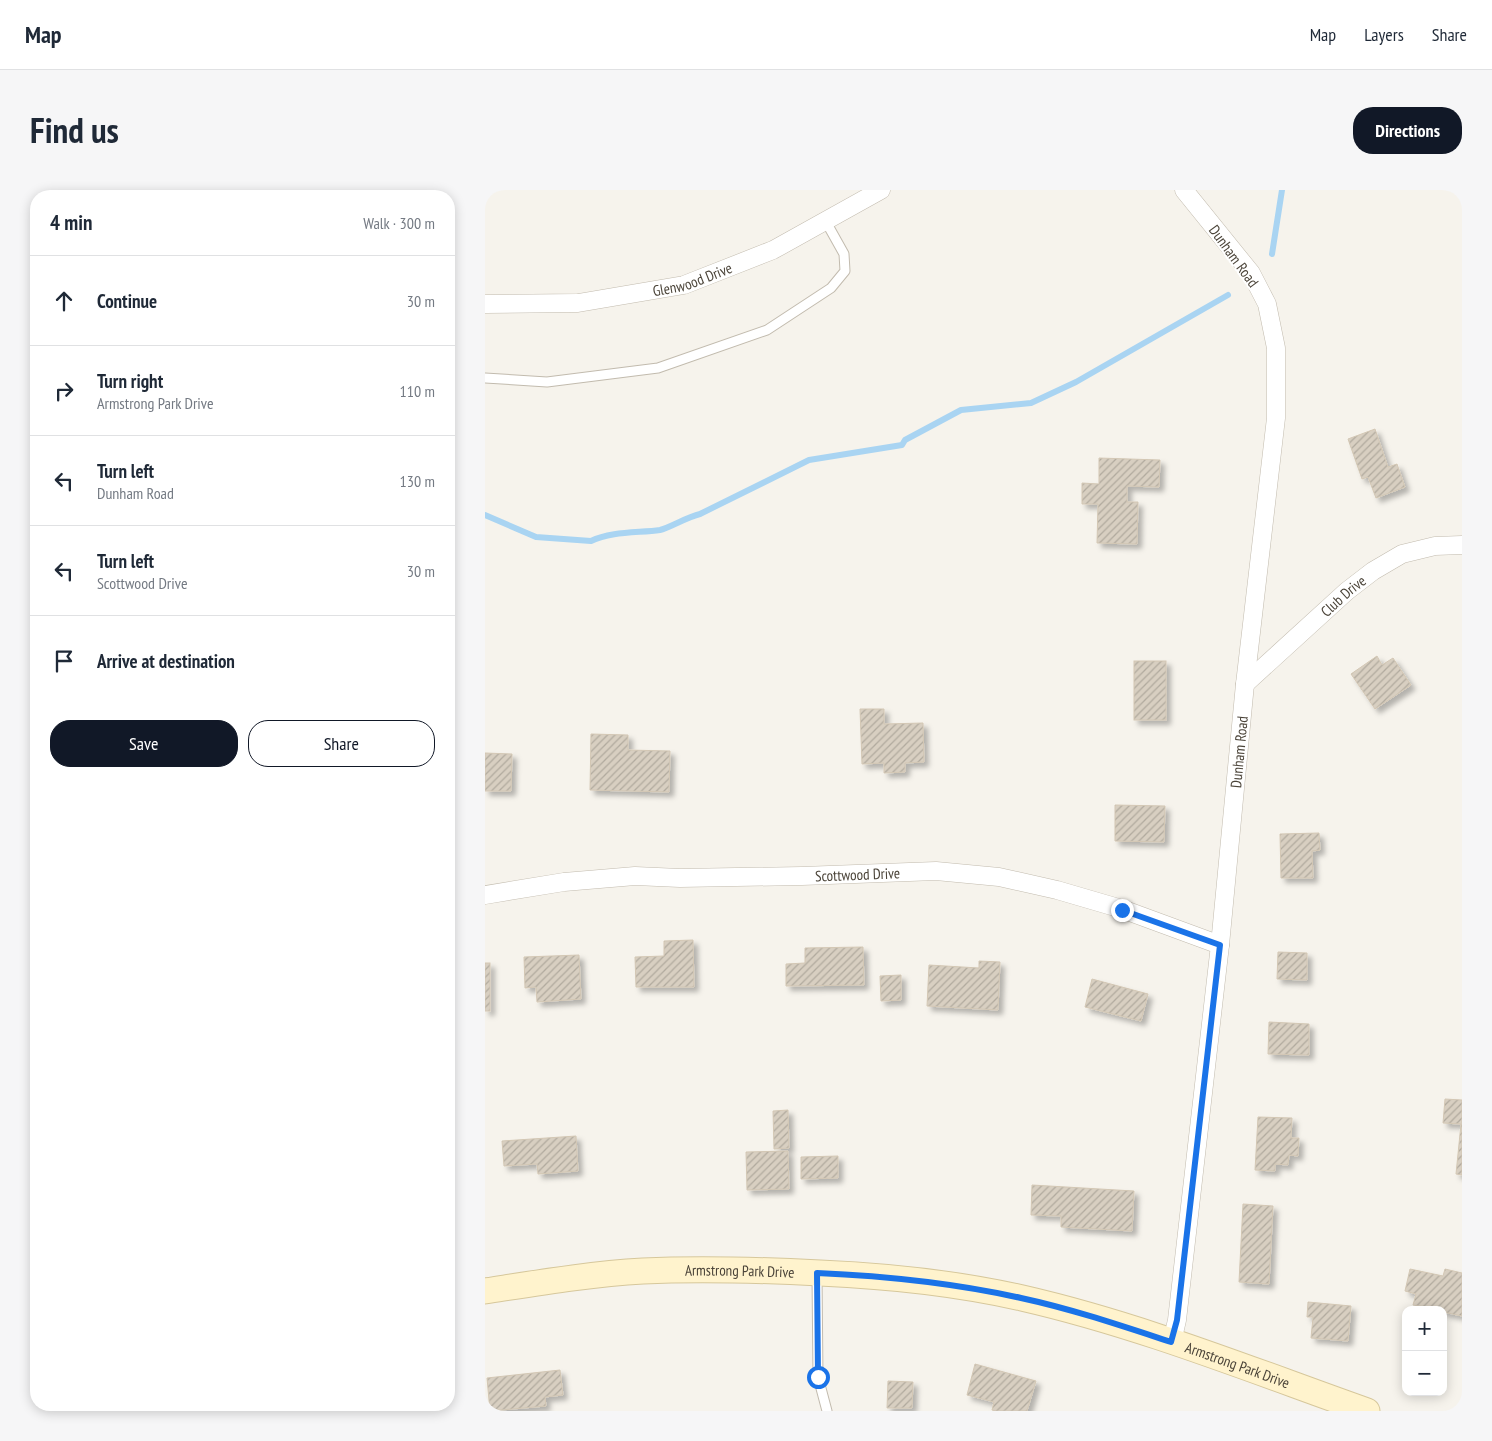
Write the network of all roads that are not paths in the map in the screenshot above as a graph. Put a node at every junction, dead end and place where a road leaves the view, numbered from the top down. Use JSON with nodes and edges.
{"nodes":[{"id":1,"x":881,"y":190,"type":"edge"},
{"id":2,"x":1184,"y":190,"type":"edge"},
{"id":3,"x":825,"y":220,"type":"junction"},
{"id":4,"x":485,"y":304,"type":"edge"},
{"id":5,"x":485,"y":378,"type":"edge"},
{"id":6,"x":1462,"y":545,"type":"edge"},
{"id":7,"x":1245,"y":684,"type":"junction"},
{"id":8,"x":485,"y":895,"type":"edge"},
{"id":9,"x":1220,"y":945,"type":"junction"},
{"id":10,"x":817,"y":1273,"type":"junction"},
{"id":11,"x":485,"y":1292,"type":"edge"},
{"id":12,"x":1171,"y":1342,"type":"junction"},
{"id":13,"x":827,"y":1411,"type":"edge"},
{"id":14,"x":1367,"y":1411,"type":"edge"}],
"edges":[{"from":1,"to":3,"type":"street","name":"Glenwood Drive"},
{"from":2,"to":7,"type":"street","name":"Dunham Road"},
{"from":3,"to":4,"type":"street","name":"Glenwood Drive"},
{"from":3,"to":5,"type":"lane"},
{"from":6,"to":7,"type":"street","name":"Club Drive"},
{"from":7,"to":9,"type":"street","name":"Dunham Road"},
{"from":8,"to":9,"type":"street","name":"Scottwood Drive"},
{"from":9,"to":12,"type":"street","name":"Dunham Road"},
{"from":10,"to":11,"type":"main road","name":"Armstrong Park Drive"},
{"from":10,"to":12,"type":"main road","name":"Armstrong Park Drive"},
{"from":10,"to":13,"type":"lane"},
{"from":12,"to":14,"type":"main road","name":"Armstrong Park Drive"}]}
